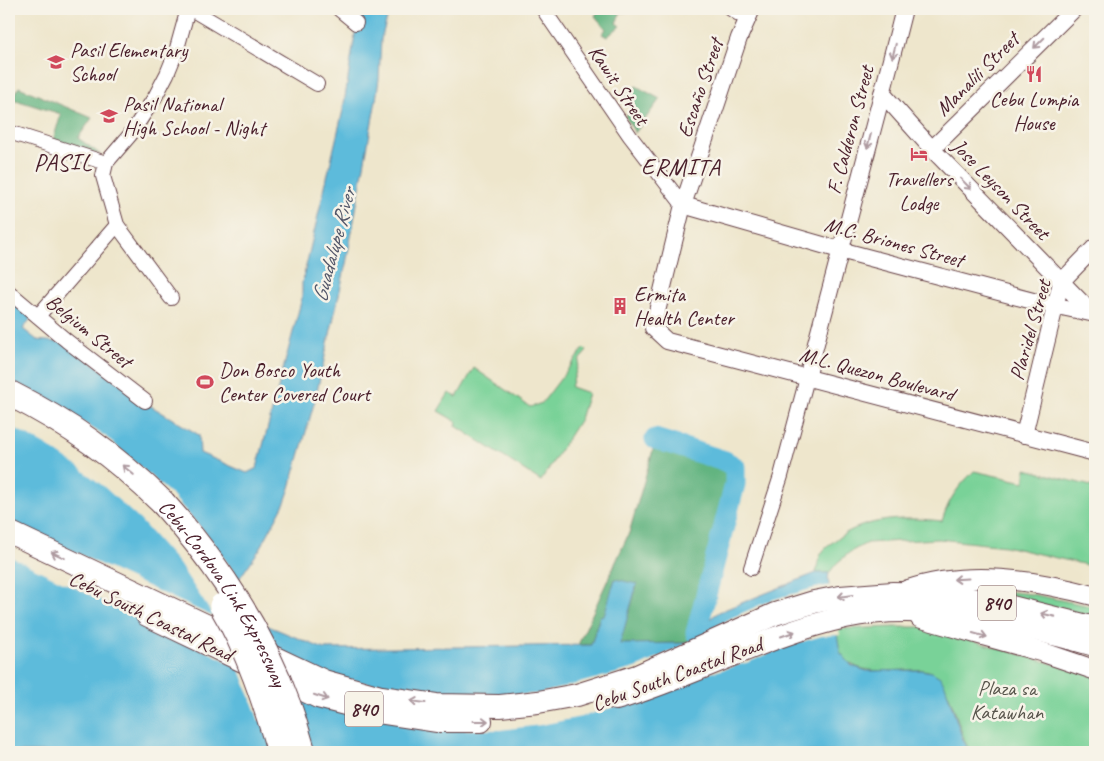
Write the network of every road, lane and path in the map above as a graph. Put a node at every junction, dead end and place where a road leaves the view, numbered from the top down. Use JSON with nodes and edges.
{"nodes":[{"id":1,"x":190,"y":9,"type":"edge"},
{"id":2,"x":339,"y":9,"type":"edge"},
{"id":3,"x":544,"y":9,"type":"edge"},
{"id":4,"x":731,"y":9,"type":"edge"},
{"id":5,"x":904,"y":9,"type":"edge"},
{"id":6,"x":1074,"y":9,"type":"edge"},
{"id":7,"x":750,"y":14,"type":"edge"},
{"id":8,"x":356,"y":23,"type":"dead end"},
{"id":9,"x":317,"y":84,"type":"dead end"},
{"id":10,"x":882,"y":94,"type":"junction"},
{"id":11,"x":9,"y":132,"type":"edge"},
{"id":12,"x":932,"y":149,"type":"junction"},
{"id":13,"x":106,"y":163,"type":"junction"},
{"id":14,"x":683,"y":205,"type":"junction"},
{"id":15,"x":117,"y":225,"type":"junction"},
{"id":16,"x":1095,"y":247,"type":"edge"},
{"id":17,"x":840,"y":250,"type":"junction"},
{"id":18,"x":1062,"y":282,"type":"junction"},
{"id":19,"x":9,"y":292,"type":"edge"},
{"id":20,"x":171,"y":298,"type":"dead end"},
{"id":21,"x":1055,"y":306,"type":"junction"},
{"id":22,"x":1094,"y":313,"type":"edge"},
{"id":23,"x":38,"y":316,"type":"junction"},
{"id":24,"x":653,"y":328,"type":"joint"},
{"id":25,"x":807,"y":378,"type":"junction"},
{"id":26,"x":9,"y":393,"type":"edge"},
{"id":27,"x":145,"y":401,"type":"dead end"},
{"id":28,"x":9,"y":412,"type":"edge"},
{"id":29,"x":1024,"y":434,"type":"junction"},
{"id":30,"x":1095,"y":454,"type":"edge"},
{"id":31,"x":9,"y":532,"type":"edge"},
{"id":32,"x":9,"y":548,"type":"edge"},
{"id":33,"x":750,"y":568,"type":"dead end"},
{"id":34,"x":1095,"y":596,"type":"edge"},
{"id":35,"x":896,"y":602,"type":"junction"},
{"id":36,"x":1095,"y":628,"type":"edge"},
{"id":37,"x":1095,"y":645,"type":"edge"},
{"id":38,"x":1095,"y":670,"type":"edge"},
{"id":39,"x":280,"y":752,"type":"edge"},
{"id":40,"x":303,"y":752,"type":"edge"}],
"edges":[{"from":1,"to":9,"type":"street"},
{"from":1,"to":13,"type":"street"},
{"from":2,"to":8,"type":"street"},
{"from":3,"to":14,"type":"street","name":"Kawit Street"},
{"from":4,"to":7,"type":"street"},
{"from":5,"to":10,"type":"street","name":"F. Calderon Street","one_way":true},
{"from":6,"to":12,"type":"street","name":"Manalili Street","one_way":true},
{"from":7,"to":14,"type":"street","name":"Escaño Street"},
{"from":10,"to":12,"type":"street","name":"Jose Leyson Street"},
{"from":10,"to":17,"type":"street","name":"F. Calderon Street","one_way":true},
{"from":11,"to":13,"type":"street"},
{"from":12,"to":18,"type":"street","name":"Jose Leyson Street","one_way":true},
{"from":13,"to":15,"type":"street"},
{"from":14,"to":17,"type":"street","name":"M.C. Briones Street"},
{"from":14,"to":24,"type":"street","name":"Escaño Street"},
{"from":15,"to":20,"type":"street"},
{"from":15,"to":23,"type":"street"},
{"from":16,"to":18,"type":"street","name":"Plaridel Street"},
{"from":17,"to":21,"type":"street","name":"M.C. Briones Street"},
{"from":17,"to":25,"type":"street","name":"F. Calderon Street"},
{"from":18,"to":21,"type":"street","name":"Plaridel Street"},
{"from":18,"to":22,"type":"street","name":"Jose Leyson Street"},
{"from":19,"to":23,"type":"street","name":"Belgium Street"},
{"from":21,"to":22,"type":"street","name":"M.C. Briones Street"},
{"from":21,"to":29,"type":"street","name":"Plaridel Street"},
{"from":23,"to":27,"type":"street","name":"Belgium Street"},
{"from":24,"to":25,"type":"street","name":"M.L. Quezon Boulevard"},
{"from":25,"to":29,"type":"street","name":"M.L. Quezon Boulevard"},
{"from":25,"to":33,"type":"street"},
{"from":40,"to":26,"type":"highway","name":"Cebu-Cordova Link Expressway","one_way":true,"bridge":true},
{"from":28,"to":39,"type":"highway","name":"Cebu-Cordova Link Expressway","bridge":true},
{"from":29,"to":30,"type":"street","name":"M.L. Quezon Boulevard"},
{"from":35,"to":31,"type":"highway","name":"Cebu South Coastal Road","number":"840","one_way":true,"bridge":true},
{"from":32,"to":35,"type":"highway","name":"Cebu South Coastal Road","number":"840","one_way":true,"bridge":true},
{"from":34,"to":35,"type":"main road","name":"Cebu South Coastal Road","one_way":true},
{"from":36,"to":35,"type":"highway","name":"Cebu South Coastal Road","number":"840","one_way":true},
{"from":35,"to":37,"type":"highway","name":"Cebu South Coastal Road","number":"840"},
{"from":35,"to":38,"type":"main road","name":"Cebu South Coastal Road","one_way":true}]}
